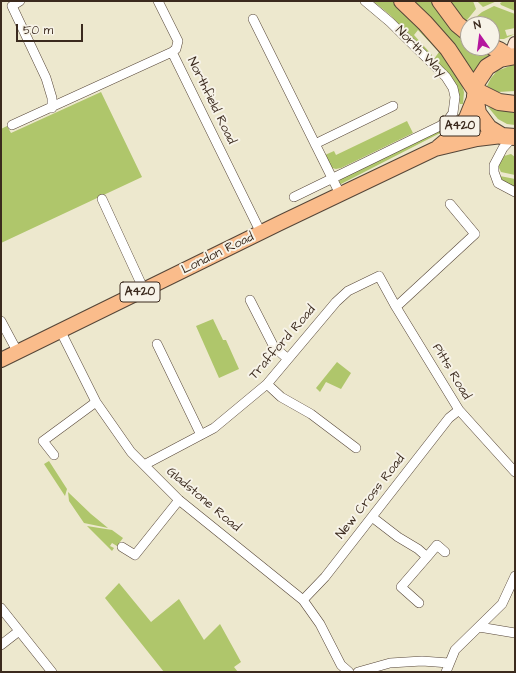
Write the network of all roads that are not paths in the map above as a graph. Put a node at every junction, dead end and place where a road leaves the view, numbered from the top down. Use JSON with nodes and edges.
{"nodes":[{"id":1,"x":20,"y":1,"type":"edge"},
{"id":2,"x":158,"y":1,"type":"edge"},
{"id":3,"x":365,"y":1,"type":"edge"},
{"id":4,"x":402,"y":1,"type":"edge"},
{"id":5,"x":440,"y":1,"type":"edge"},
{"id":6,"x":253,"y":19,"type":"dead end"},
{"id":7,"x":460,"y":26,"type":"edge"},
{"id":8,"x":500,"y":50,"type":"edge"},
{"id":9,"x":172,"y":52,"type":"junction"},
{"id":10,"x":512,"y":53,"type":"edge"},
{"id":11,"x":475,"y":93,"type":"junction"},
{"id":12,"x":515,"y":104,"type":"edge"},
{"id":13,"x":393,"y":106,"type":"dead end"},
{"id":14,"x":52,"y":108,"type":"junction"},
{"id":15,"x":12,"y":125,"type":"dead end"},
{"id":16,"x":511,"y":138,"type":"edge"},
{"id":17,"x":315,"y":144,"type":"junction"},
{"id":18,"x":435,"y":149,"type":"junction"},
{"id":19,"x":332,"y":178,"type":"junction"},
{"id":20,"x":515,"y":192,"type":"edge"},
{"id":21,"x":340,"y":194,"type":"junction"},
{"id":22,"x":294,"y":197,"type":"dead end"},
{"id":23,"x":102,"y":199,"type":"dead end"},
{"id":24,"x":450,"y":204,"type":"dead end"},
{"id":25,"x":262,"y":233,"type":"junction"},
{"id":26,"x":379,"y":276,"type":"joint"},
{"id":27,"x":144,"y":290,"type":"junction"},
{"id":28,"x":250,"y":300,"type":"dead end"},
{"id":29,"x":396,"y":307,"type":"junction"},
{"id":30,"x":1,"y":321,"type":"edge"},
{"id":31,"x":60,"y":330,"type":"junction"},
{"id":32,"x":157,"y":344,"type":"dead end"},
{"id":33,"x":17,"y":351,"type":"junction"},
{"id":34,"x":288,"y":359,"type":"junction"},
{"id":35,"x":1,"y":360,"type":"edge"},
{"id":36,"x":267,"y":384,"type":"junction"},
{"id":37,"x":96,"y":402,"type":"junction"},
{"id":38,"x":458,"y":410,"type":"junction"},
{"id":39,"x":201,"y":435,"type":"junction"},
{"id":40,"x":356,"y":448,"type":"dead end"},
{"id":41,"x":54,"y":455,"type":"dead end"},
{"id":42,"x":144,"y":465,"type":"junction"},
{"id":43,"x":515,"y":472,"type":"edge"},
{"id":44,"x":179,"y":500,"type":"junction"},
{"id":45,"x":372,"y":517,"type":"junction"},
{"id":46,"x":122,"y":547,"type":"dead end"},
{"id":47,"x":445,"y":552,"type":"dead end"},
{"id":48,"x":427,"y":557,"type":"junction"},
{"id":49,"x":515,"y":576,"type":"edge"},
{"id":50,"x":303,"y":600,"type":"junction"},
{"id":51,"x":419,"y":602,"type":"dead end"},
{"id":52,"x":1,"y":608,"type":"edge"},
{"id":53,"x":479,"y":627,"type":"junction"},
{"id":54,"x":19,"y":631,"type":"junction"},
{"id":55,"x":515,"y":633,"type":"edge"},
{"id":56,"x":1,"y":645,"type":"edge"},
{"id":57,"x":449,"y":663,"type":"junction"},
{"id":58,"x":52,"y":672,"type":"edge"},
{"id":59,"x":349,"y":672,"type":"edge"},
{"id":60,"x":358,"y":672,"type":"edge"},
{"id":61,"x":446,"y":672,"type":"edge"}],
"edges":[{"from":1,"to":14,"type":"street"},
{"from":2,"to":9,"type":"street"},
{"from":3,"to":19,"type":"street","name":"North Way"},
{"from":4,"to":11,"type":"highway","name":"North Way"},
{"from":5,"to":7,"type":"highway"},
{"from":6,"to":17,"type":"street"},
{"from":8,"to":10,"type":"highway"},
{"from":9,"to":14,"type":"street","name":"Northfield Road"},
{"from":9,"to":25,"type":"street","name":"Northfield Road"},
{"from":10,"to":11,"type":"highway"},
{"from":11,"to":12,"type":"highway"},
{"from":11,"to":16,"type":"highway"},
{"from":11,"to":18,"type":"main road","name":"London Road","number":"A420"},
{"from":13,"to":17,"type":"street"},
{"from":14,"to":15,"type":"street","name":"Northfield Road"},
{"from":16,"to":18,"type":"main road","name":"London Road","number":"A420"},
{"from":16,"to":20,"type":"street"},
{"from":17,"to":19,"type":"street"},
{"from":18,"to":21,"type":"main road","name":"London Road","number":"A420"},
{"from":19,"to":21,"type":"street"},
{"from":19,"to":22,"type":"street"},
{"from":21,"to":25,"type":"main road","name":"London Road","number":"A420"},
{"from":23,"to":27,"type":"street"},
{"from":24,"to":29,"type":"street"},
{"from":25,"to":27,"type":"main road","name":"London Road","number":"A420"},
{"from":26,"to":29,"type":"street","name":"Pitts Road"},
{"from":26,"to":34,"type":"street","name":"Trafford Road"},
{"from":27,"to":31,"type":"main road","name":"London Road","number":"A420"},
{"from":28,"to":34,"type":"street"},
{"from":29,"to":38,"type":"street","name":"Pitts Road"},
{"from":30,"to":33,"type":"street"},
{"from":31,"to":33,"type":"main road","name":"London Road","number":"A420"},
{"from":31,"to":37,"type":"street","name":"Gladstone Road"},
{"from":32,"to":39,"type":"street"},
{"from":33,"to":35,"type":"main road","name":"London Road","number":"A420"},
{"from":34,"to":36,"type":"street","name":"Trafford Road"},
{"from":36,"to":39,"type":"street","name":"Trafford Road"},
{"from":36,"to":40,"type":"street"},
{"from":37,"to":41,"type":"street"},
{"from":37,"to":42,"type":"street","name":"Gladstone Road"},
{"from":38,"to":43,"type":"street","name":"Pitts Road"},
{"from":38,"to":45,"type":"street","name":"New Cross Road"},
{"from":39,"to":42,"type":"street","name":"Trafford Road"},
{"from":42,"to":44,"type":"street","name":"Gladstone Road"},
{"from":44,"to":46,"type":"street"},
{"from":44,"to":50,"type":"street","name":"Gladstone Road"},
{"from":45,"to":48,"type":"street"},
{"from":45,"to":50,"type":"street","name":"New Cross Road"},
{"from":47,"to":48,"type":"street"},
{"from":48,"to":51,"type":"street"},
{"from":49,"to":53,"type":"street"},
{"from":50,"to":59,"type":"street","name":"Gladstone Road"},
{"from":52,"to":54,"type":"street"},
{"from":53,"to":55,"type":"street"},
{"from":53,"to":57,"type":"street"},
{"from":54,"to":56,"type":"street"},
{"from":54,"to":58,"type":"street"},
{"from":57,"to":60,"type":"street"},
{"from":57,"to":61,"type":"street"}]}
